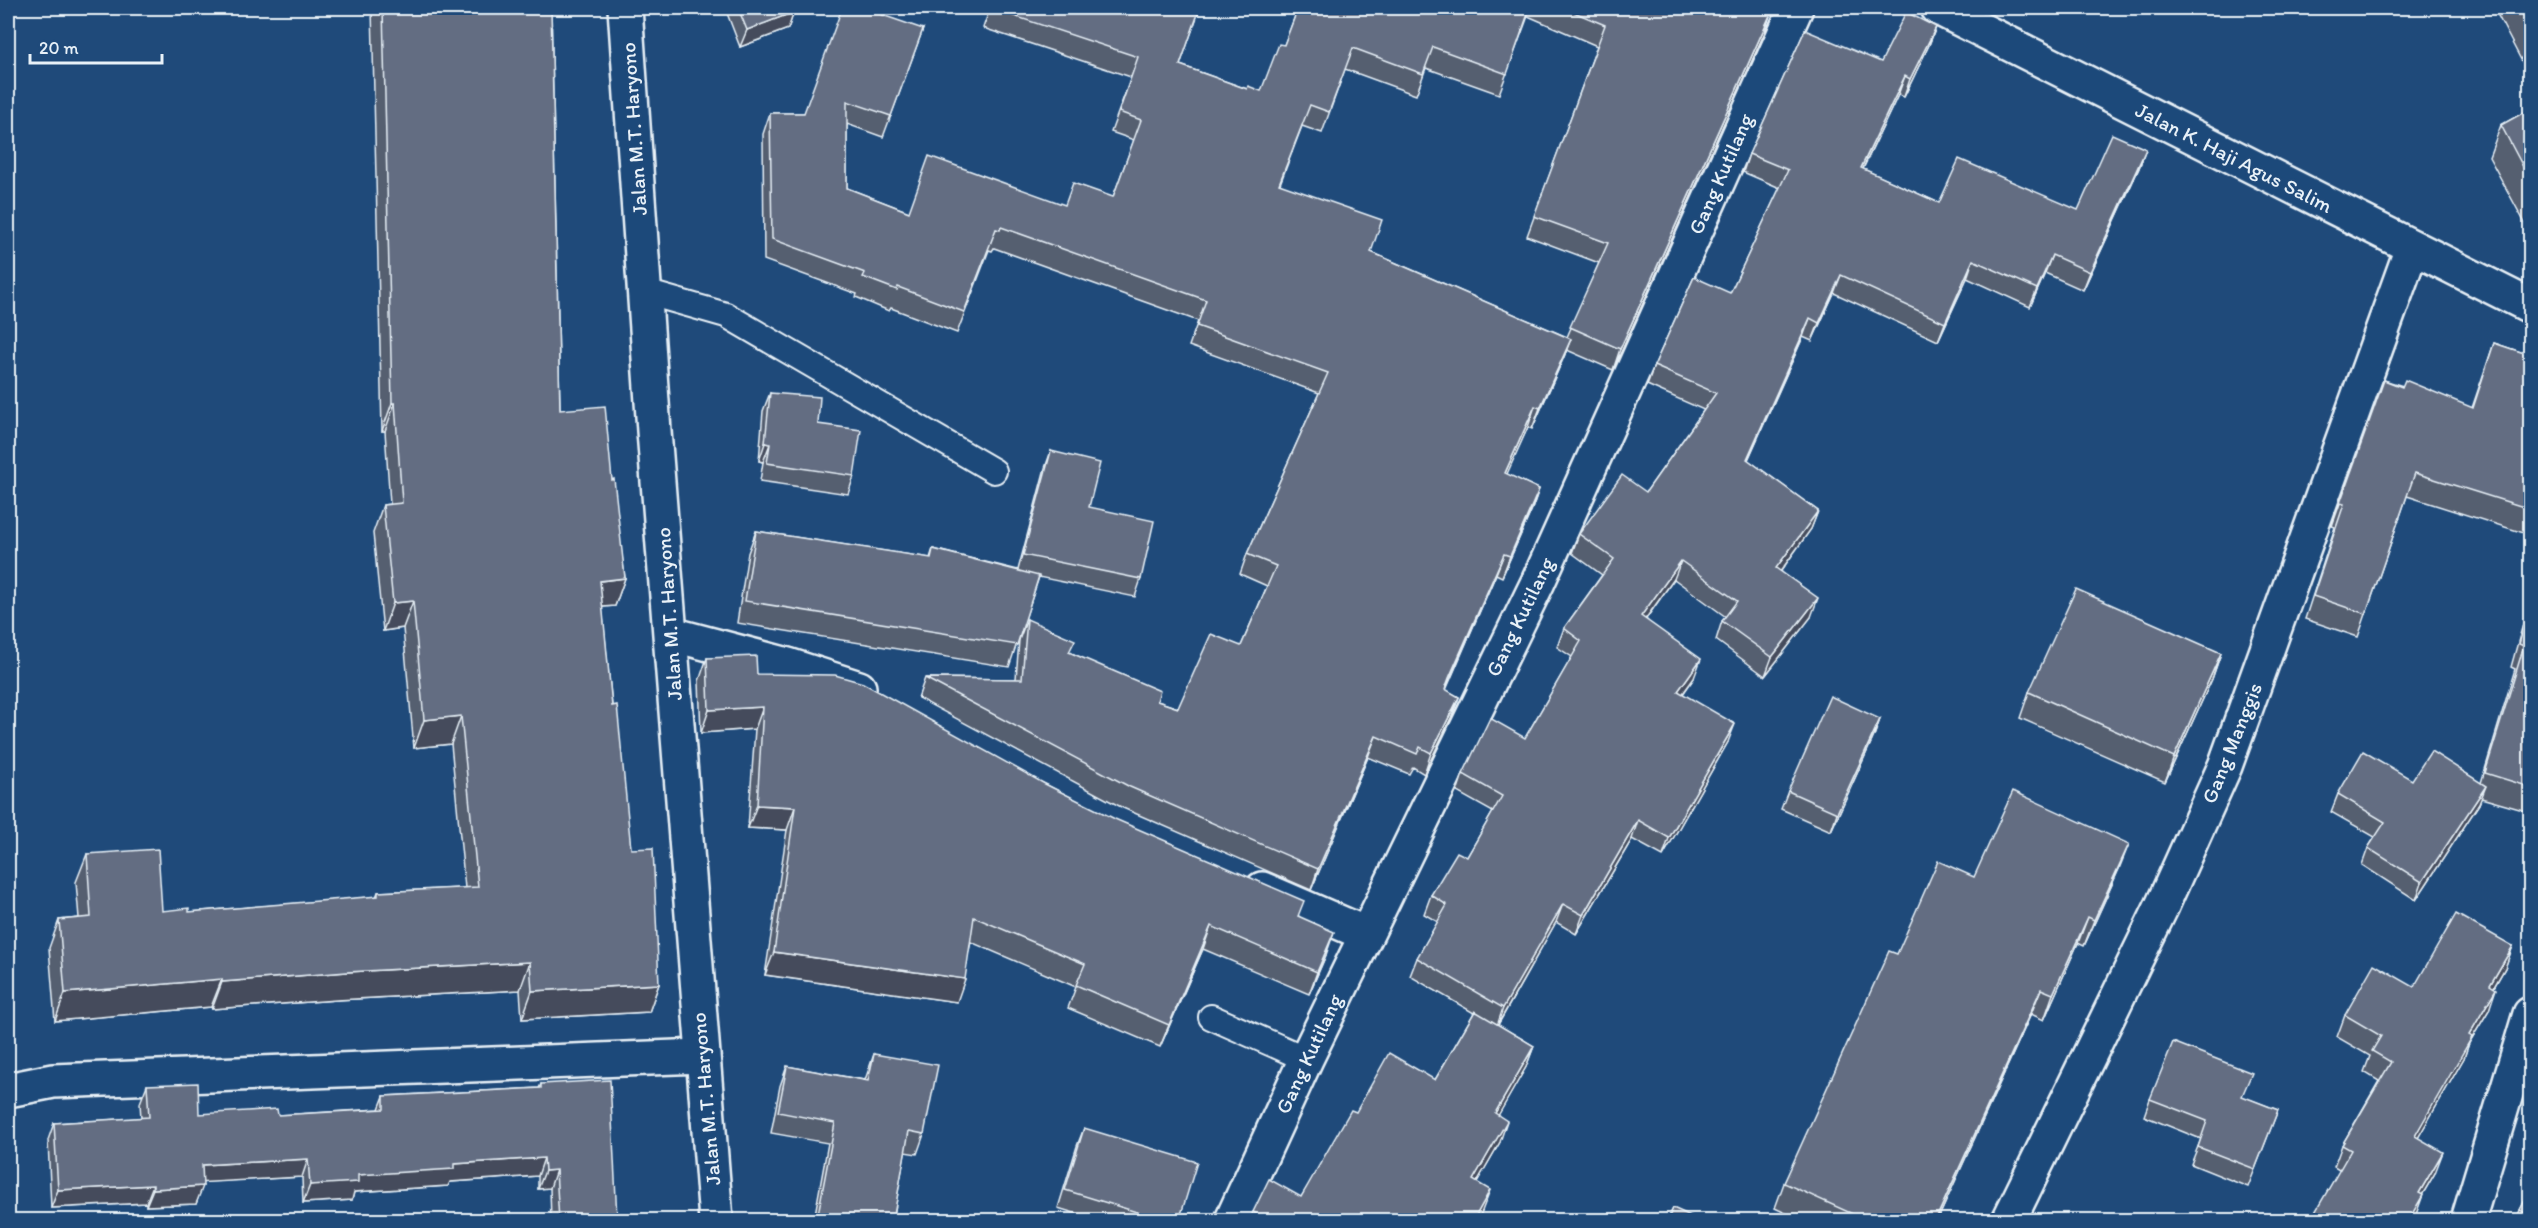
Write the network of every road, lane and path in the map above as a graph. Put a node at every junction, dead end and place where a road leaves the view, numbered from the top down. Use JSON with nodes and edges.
{"nodes":[{"id":1,"x":626,"y":8,"type":"edge"},
{"id":2,"x":1796,"y":8,"type":"edge"},
{"id":3,"x":1938,"y":8,"type":"edge"},
{"id":4,"x":1972,"y":15,"type":"edge"},
{"id":5,"x":2412,"y":248,"type":"junction"},
{"id":6,"x":645,"y":292,"type":"junction"},
{"id":7,"x":2530,"y":306,"type":"edge"},
{"id":8,"x":994,"y":471,"type":"dead end"},
{"id":9,"x":671,"y":634,"type":"junction"},
{"id":10,"x":889,"y":702,"type":"edge"},
{"id":11,"x":1235,"y":877,"type":"edge"},
{"id":12,"x":1366,"y":934,"type":"junction"},
{"id":13,"x":2530,"y":1014,"type":"edge"},
{"id":14,"x":1211,"y":1017,"type":"dead end"},
{"id":15,"x":702,"y":1056,"type":"junction"},
{"id":16,"x":1306,"y":1059,"type":"junction"},
{"id":17,"x":8,"y":1090,"type":"edge"},
{"id":18,"x":716,"y":1221,"type":"edge"},
{"id":19,"x":1232,"y":1221,"type":"edge"},
{"id":20,"x":2009,"y":1221,"type":"edge"},
{"id":21,"x":2468,"y":1221,"type":"edge"}],
"edges":[{"from":1,"to":6,"type":"street","name":"Jalan M.T. Haryono"},
{"from":2,"to":12,"type":"street","name":"Gang Kutilang"},
{"from":3,"to":4,"type":"street","name":"Jalan K. Haji Agus Salim"},
{"from":4,"to":5,"type":"street","name":"Jalan K. Haji Agus Salim"},
{"from":5,"to":7,"type":"street","name":"Jalan K. Haji Agus Salim"},
{"from":5,"to":20,"type":"street","name":"Gang Manggis"},
{"from":6,"to":8,"type":"lane"},
{"from":6,"to":9,"type":"street","name":"Jalan M.T. Haryono"},
{"from":9,"to":10,"type":"street"},
{"from":9,"to":15,"type":"street","name":"Jalan M.T. Haryono"},
{"from":11,"to":12,"type":"street"},
{"from":12,"to":16,"type":"street","name":"Gang Kutilang"},
{"from":13,"to":21,"type":"street"},
{"from":14,"to":16,"type":"lane"},
{"from":15,"to":17,"type":"street"},
{"from":15,"to":18,"type":"street","name":"Jalan M.T. Haryono"},
{"from":16,"to":19,"type":"street","name":"Gang Kutilang"}]}
